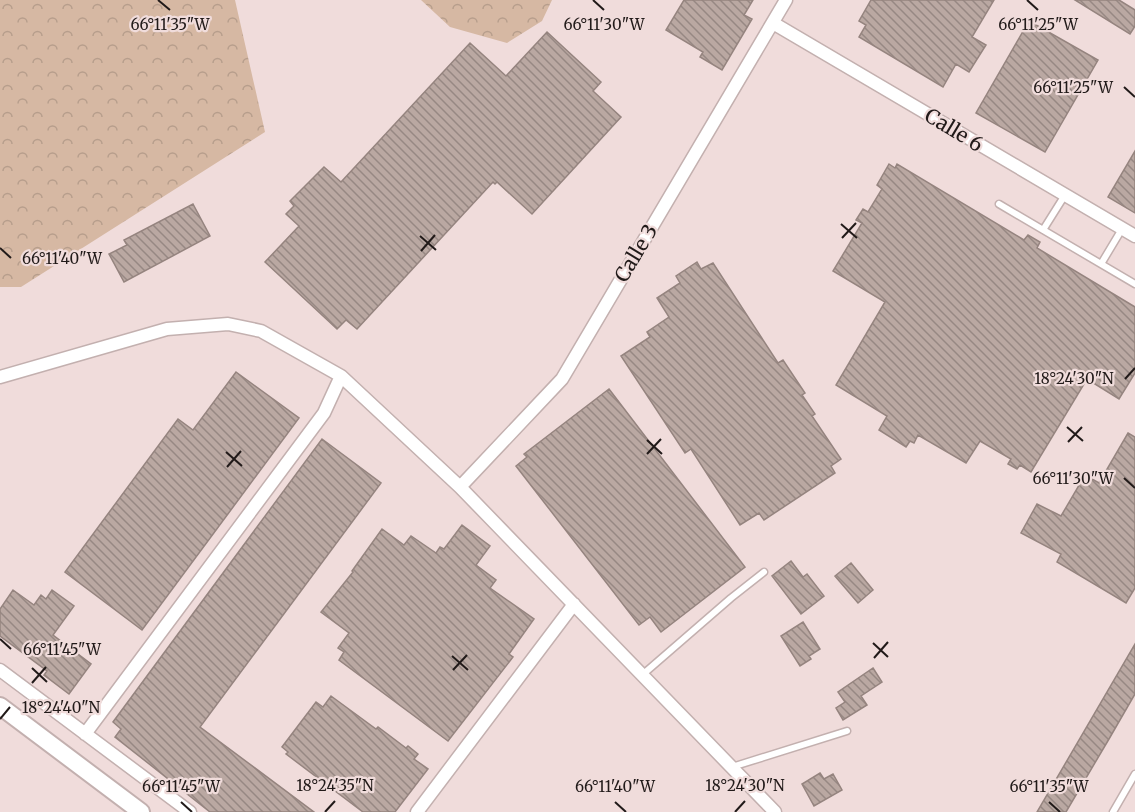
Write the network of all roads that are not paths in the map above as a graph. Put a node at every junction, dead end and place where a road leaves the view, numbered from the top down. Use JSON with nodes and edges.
{"nodes":[{"id":1,"x":786,"y":0,"type":"edge"},
{"id":2,"x":773,"y":22,"type":"junction"},
{"id":3,"x":1065,"y":195,"type":"junction"},
{"id":4,"x":999,"y":204,"type":"dead end"},
{"id":5,"x":1122,"y":229,"type":"junction"},
{"id":6,"x":1043,"y":230,"type":"junction"},
{"id":7,"x":1135,"y":236,"type":"edge"},
{"id":8,"x":1101,"y":264,"type":"junction"},
{"id":9,"x":1135,"y":284,"type":"edge"},
{"id":10,"x":341,"y":376,"type":"junction"},
{"id":11,"x":0,"y":377,"type":"edge"},
{"id":12,"x":460,"y":487,"type":"junction"},
{"id":13,"x":764,"y":572,"type":"dead end"},
{"id":14,"x":574,"y":604,"type":"junction"},
{"id":15,"x":0,"y":670,"type":"edge"},
{"id":16,"x":641,"y":676,"type":"junction"},
{"id":17,"x":0,"y":706,"type":"edge"},
{"id":18,"x":847,"y":731,"type":"dead end"},
{"id":19,"x":85,"y":734,"type":"junction"},
{"id":20,"x":731,"y":767,"type":"junction"},
{"id":21,"x":1135,"y":774,"type":"edge"},
{"id":22,"x":141,"y":812,"type":"edge"},
{"id":23,"x":190,"y":812,"type":"edge"},
{"id":24,"x":417,"y":812,"type":"edge"},
{"id":25,"x":775,"y":812,"type":"edge"},
{"id":26,"x":1113,"y":812,"type":"edge"}],
"edges":[{"from":1,"to":2,"type":"street","name":"Calle 3"},
{"from":2,"to":3,"type":"street","name":"Calle 6"},
{"from":2,"to":12,"type":"street","name":"Calle 3"},
{"from":3,"to":5,"type":"street","name":"Calle 6"},
{"from":3,"to":6,"type":"lane"},
{"from":4,"to":6,"type":"lane"},
{"from":5,"to":7,"type":"street","name":"Calle 6"},
{"from":5,"to":8,"type":"lane"},
{"from":6,"to":8,"type":"lane"},
{"from":8,"to":9,"type":"lane"},
{"from":10,"to":11,"type":"street"},
{"from":10,"to":12,"type":"street"},
{"from":10,"to":19,"type":"street"},
{"from":12,"to":14,"type":"street"},
{"from":13,"to":16,"type":"lane"},
{"from":14,"to":16,"type":"street"},
{"from":14,"to":24,"type":"street"},
{"from":15,"to":19,"type":"street"},
{"from":16,"to":20,"type":"street"},
{"from":17,"to":22,"type":"street"},
{"from":18,"to":20,"type":"lane"},
{"from":19,"to":23,"type":"street"},
{"from":20,"to":25,"type":"street"},
{"from":21,"to":26,"type":"lane"}]}
